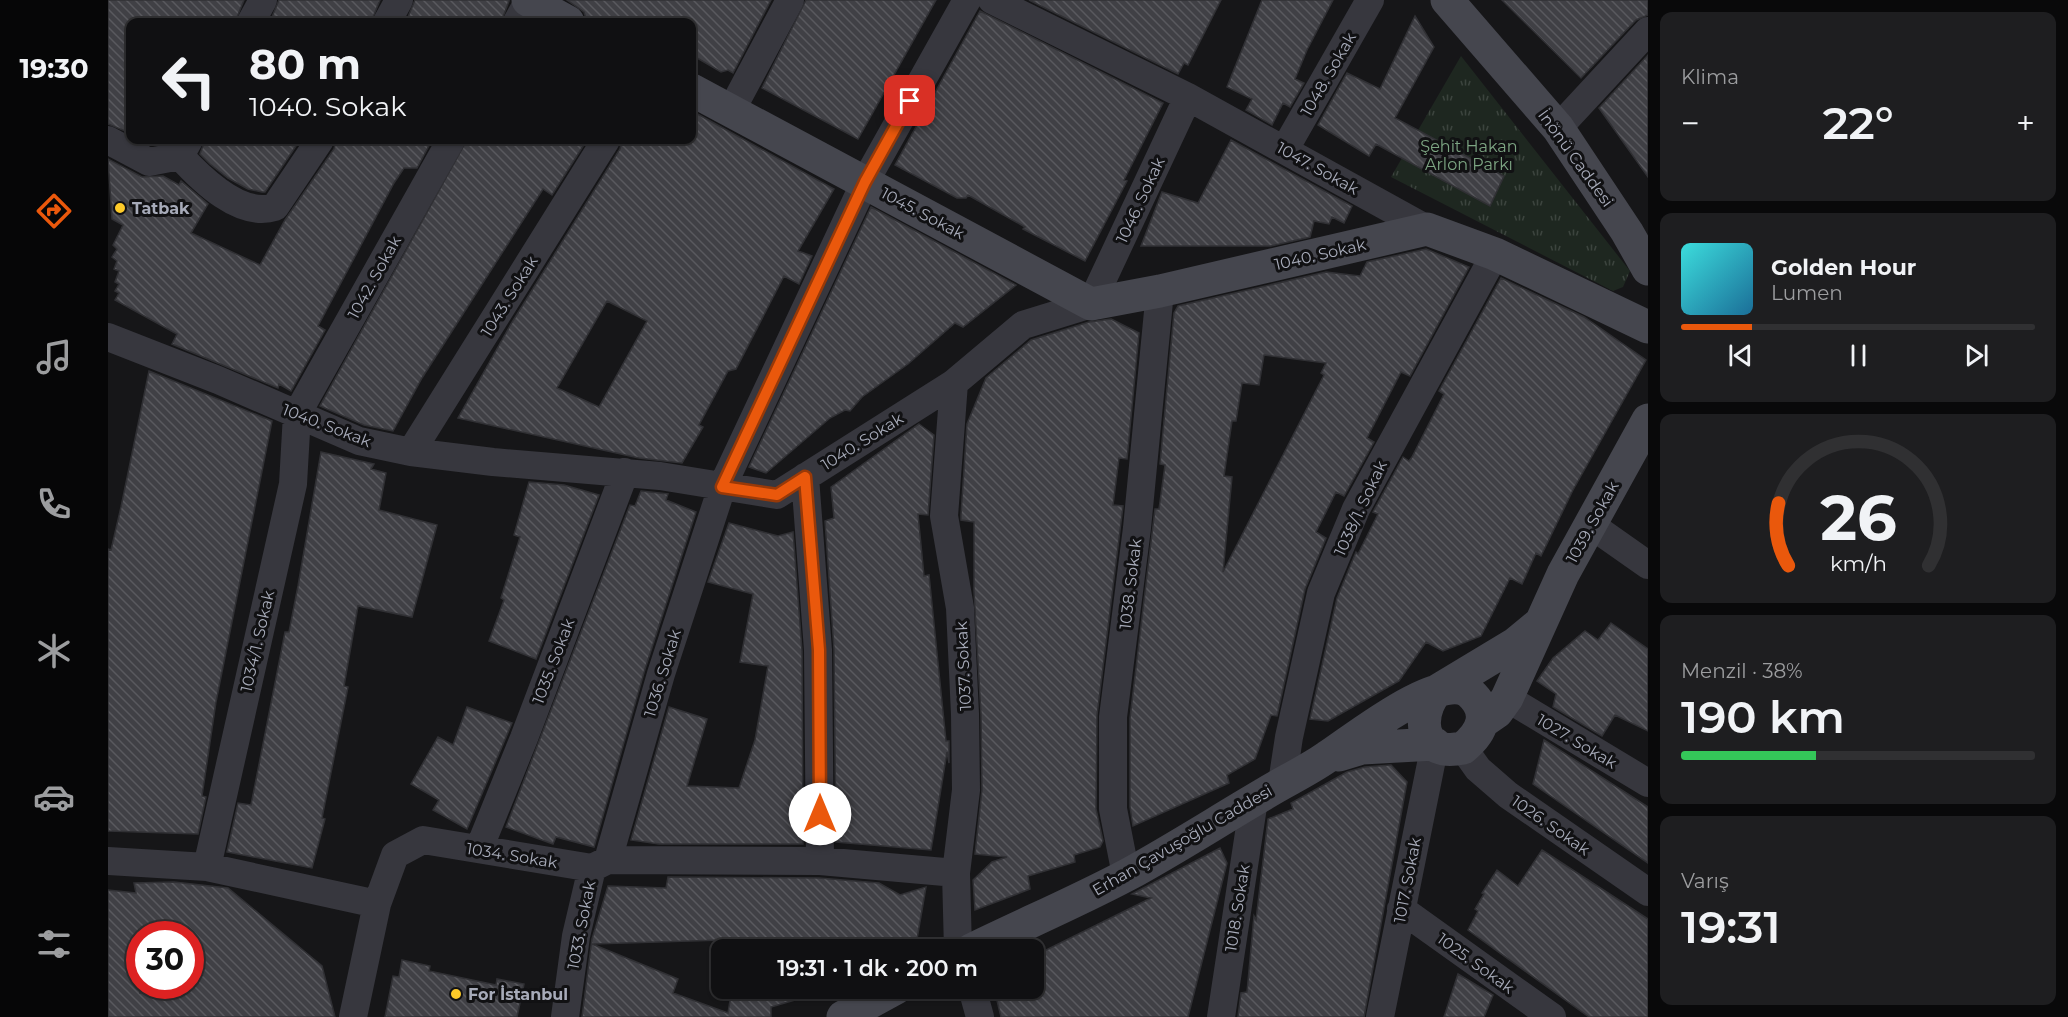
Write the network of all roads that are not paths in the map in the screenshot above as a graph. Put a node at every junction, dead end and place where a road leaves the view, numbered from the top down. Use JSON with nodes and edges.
{"nodes":[{"id":1,"x":263,"y":0,"type":"edge"},
{"id":2,"x":399,"y":0,"type":"edge"},
{"id":3,"x":529,"y":0,"type":"edge"},
{"id":4,"x":790,"y":0,"type":"edge"},
{"id":5,"x":967,"y":0,"type":"edge"},
{"id":6,"x":992,"y":0,"type":"edge"},
{"id":7,"x":1370,"y":0,"type":"edge"},
{"id":8,"x":1447,"y":0,"type":"edge"},
{"id":9,"x":254,"y":18,"type":"edge"},
{"id":10,"x":389,"y":18,"type":"edge"},
{"id":11,"x":519,"y":18,"type":"edge"},
{"id":12,"x":561,"y":18,"type":"edge"},
{"id":13,"x":1648,"y":31,"type":"edge"},
{"id":14,"x":696,"y":92,"type":"edge"},
{"id":15,"x":1188,"y":97,"type":"junction"},
{"id":16,"x":731,"y":111,"type":"junction"},
{"id":17,"x":1558,"y":128,"type":"junction"},
{"id":18,"x":108,"y":140,"type":"edge"},
{"id":19,"x":317,"y":144,"type":"edge"},
{"id":20,"x":449,"y":144,"type":"edge"},
{"id":21,"x":604,"y":144,"type":"edge"},
{"id":22,"x":185,"y":148,"type":"edge"},
{"id":23,"x":1285,"y":149,"type":"junction"},
{"id":24,"x":865,"y":182,"type":"junction"},
{"id":25,"x":1427,"y":229,"type":"junction"},
{"id":26,"x":1495,"y":254,"type":"junction"},
{"id":27,"x":1648,"y":269,"type":"edge"},
{"id":28,"x":1160,"y":291,"type":"junction"},
{"id":29,"x":1091,"y":304,"type":"junction"},
{"id":30,"x":1648,"y":327,"type":"edge"},
{"id":31,"x":108,"y":337,"type":"edge"},
{"id":32,"x":954,"y":383,"type":"junction"},
{"id":33,"x":297,"y":414,"type":"junction"},
{"id":34,"x":1648,"y":420,"type":"edge"},
{"id":35,"x":411,"y":452,"type":"junction"},
{"id":36,"x":625,"y":472,"type":"junction"},
{"id":37,"x":805,"y":477,"type":"junction"},
{"id":38,"x":722,"y":487,"type":"junction"},
{"id":39,"x":1591,"y":525,"type":"junction"},
{"id":40,"x":1648,"y":565,"type":"edge"},
{"id":41,"x":1538,"y":625,"type":"junction"},
{"id":42,"x":1437,"y":691,"type":"junction"},
{"id":43,"x":1506,"y":698,"type":"junction"},
{"id":44,"x":1484,"y":721,"type":"junction"},
{"id":45,"x":1449,"y":746,"type":"junction"},
{"id":46,"x":1326,"y":758,"type":"junction"},
{"id":47,"x":1282,"y":783,"type":"junction"},
{"id":48,"x":1648,"y":783,"type":"edge"},
{"id":49,"x":1254,"y":800,"type":"junction"},
{"id":50,"x":479,"y":849,"type":"junction"},
{"id":51,"x":108,"y":861,"type":"edge"},
{"id":52,"x":820,"y":861,"type":"junction"},
{"id":53,"x":600,"y":864,"type":"junction"},
{"id":54,"x":207,"y":867,"type":"junction"},
{"id":55,"x":956,"y":873,"type":"junction"},
{"id":56,"x":1126,"y":875,"type":"junction"},
{"id":57,"x":1648,"y":892,"type":"edge"},
{"id":58,"x":377,"y":904,"type":"junction"},
{"id":59,"x":1401,"y":909,"type":"junction"},
{"id":60,"x":958,"y":939,"type":"edge"},
{"id":61,"x":993,"y":939,"type":"edge"},
{"id":62,"x":876,"y":999,"type":"edge"},
{"id":63,"x":975,"y":999,"type":"edge"},
{"id":64,"x":353,"y":1017,"type":"edge"},
{"id":65,"x":565,"y":1017,"type":"edge"},
{"id":66,"x":843,"y":1017,"type":"edge"},
{"id":67,"x":980,"y":1017,"type":"edge"},
{"id":68,"x":1221,"y":1017,"type":"edge"},
{"id":69,"x":1380,"y":1017,"type":"edge"},
{"id":70,"x":1552,"y":1017,"type":"edge"}],
"edges":[{"from":1,"to":9,"type":"street"},
{"from":2,"to":10,"type":"street"},
{"from":3,"to":11,"type":"street"},
{"from":3,"to":12,"type":"street"},
{"from":4,"to":16,"type":"street"},
{"from":5,"to":24,"type":"street","name":"1036. Sokak"},
{"from":6,"to":15,"type":"street","name":"1047. Sokak"},
{"from":7,"to":23,"type":"street","name":"1048. Sokak"},
{"from":8,"to":17,"type":"street","name":"İnönü Caddesi"},
{"from":13,"to":17,"type":"street"},
{"from":14,"to":16,"type":"street","name":"1045. Sokak"},
{"from":15,"to":23,"type":"street","name":"1047. Sokak"},
{"from":15,"to":29,"type":"street","name":"1046. Sokak"},
{"from":16,"to":24,"type":"street","name":"1045. Sokak"},
{"from":17,"to":27,"type":"street","name":"İnönü Caddesi"},
{"from":18,"to":22,"type":"street"},
{"from":19,"to":22,"type":"street"},
{"from":20,"to":33,"type":"street","name":"1042. Sokak"},
{"from":21,"to":35,"type":"street","name":"1043. Sokak"},
{"from":23,"to":25,"type":"street","name":"1047. Sokak"},
{"from":24,"to":29,"type":"street","name":"1045. Sokak"},
{"from":24,"to":38,"type":"street","name":"1036. Sokak"},
{"from":25,"to":26,"type":"street","name":"1047. Sokak"},
{"from":25,"to":28,"type":"street","name":"1040. Sokak"},
{"from":26,"to":30,"type":"street","name":"1047. Sokak"},
{"from":26,"to":47,"type":"street","name":"1038/1. Sokak"},
{"from":28,"to":29,"type":"street","name":"1040. Sokak"},
{"from":28,"to":56,"type":"street","name":"1038. Sokak"},
{"from":29,"to":32,"type":"street","name":"1040. Sokak"},
{"from":31,"to":33,"type":"street","name":"1040. Sokak"},
{"from":32,"to":37,"type":"street","name":"1040. Sokak"},
{"from":32,"to":55,"type":"street","name":"1037. Sokak"},
{"from":33,"to":35,"type":"street","name":"1040. Sokak"},
{"from":33,"to":54,"type":"street","name":"1034/1. Sokak"},
{"from":34,"to":39,"type":"street","name":"1039. Sokak"},
{"from":35,"to":36,"type":"street","name":"1040. Sokak"},
{"from":36,"to":38,"type":"street","name":"1040. Sokak"},
{"from":36,"to":50,"type":"street","name":"1035. Sokak"},
{"from":37,"to":38,"type":"street","name":"1040. Sokak"},
{"from":37,"to":52,"type":"street"},
{"from":38,"to":53,"type":"street","name":"1036. Sokak"},
{"from":39,"to":40,"type":"street"},
{"from":39,"to":41,"type":"street","name":"1039. Sokak"},
{"from":41,"to":42,"type":"street"},
{"from":41,"to":43,"type":"street","name":"1039. Sokak"},
{"from":42,"to":44,"type":"street"},
{"from":42,"to":45,"type":"street"},
{"from":42,"to":46,"type":"street"},
{"from":43,"to":44,"type":"street","name":"1039. Sokak"},
{"from":43,"to":48,"type":"street","name":"1027. Sokak"},
{"from":44,"to":45,"type":"street"},
{"from":45,"to":46,"type":"street"},
{"from":45,"to":57,"type":"street","name":"1026. Sokak"},
{"from":45,"to":59,"type":"street","name":"1017. Sokak"},
{"from":46,"to":47,"type":"street","name":"Erhan Çavuşoğlu Caddesi"},
{"from":47,"to":49,"type":"street","name":"Erhan Çavuşoğlu Caddesi"},
{"from":49,"to":56,"type":"street","name":"Erhan Çavuşoğlu Caddesi"},
{"from":49,"to":68,"type":"street","name":"1018. Sokak"},
{"from":50,"to":53,"type":"street","name":"1034. Sokak"},
{"from":50,"to":58,"type":"street","name":"1034. Sokak"},
{"from":51,"to":54,"type":"street"},
{"from":52,"to":53,"type":"street","name":"1034. Sokak"},
{"from":52,"to":55,"type":"street","name":"1034. Sokak"},
{"from":53,"to":65,"type":"street","name":"1033. Sokak"},
{"from":54,"to":58,"type":"street"},
{"from":55,"to":60,"type":"street","name":"1037. Sokak"},
{"from":56,"to":61,"type":"street","name":"Erhan Çavuşoğlu Caddesi"},
{"from":58,"to":64,"type":"street","name":"1034. Sokak"},
{"from":59,"to":69,"type":"street","name":"1017. Sokak"},
{"from":59,"to":70,"type":"street","name":"1025. Sokak"},
{"from":62,"to":66,"type":"street"},
{"from":63,"to":67,"type":"street"}]}
